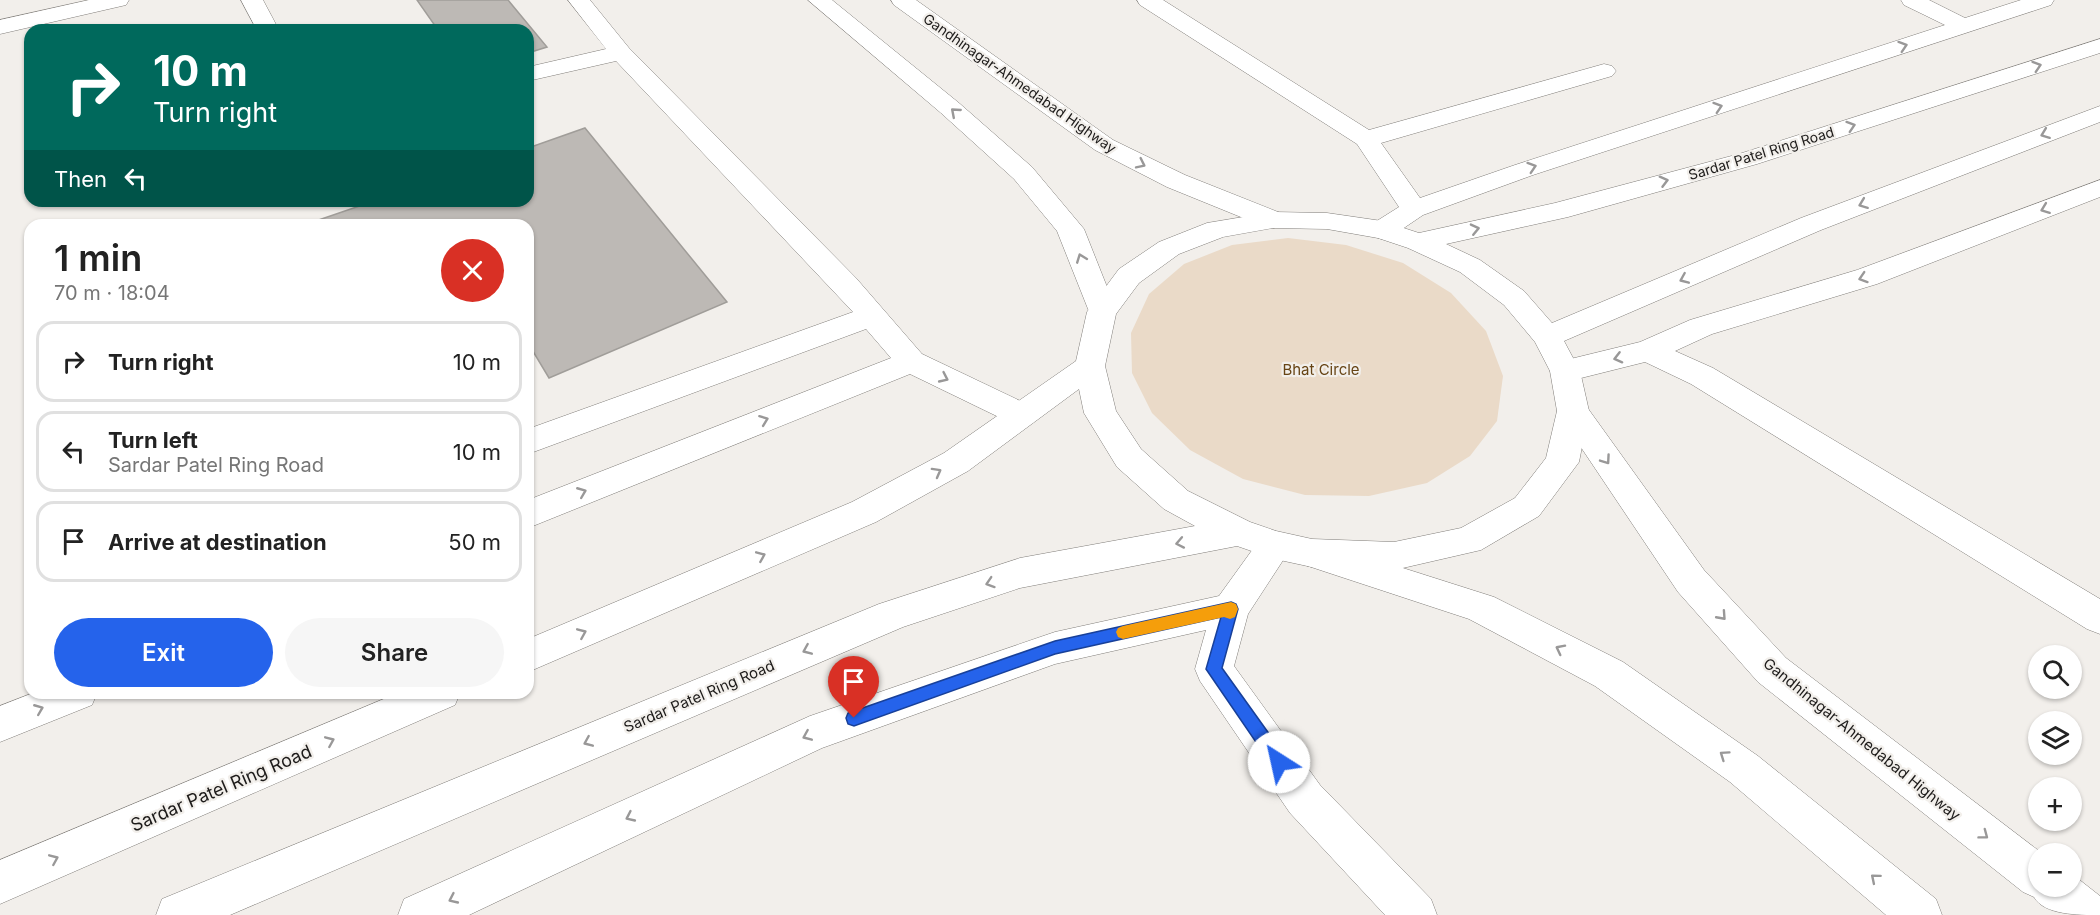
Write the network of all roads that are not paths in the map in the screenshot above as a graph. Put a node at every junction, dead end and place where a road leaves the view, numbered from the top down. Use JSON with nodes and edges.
{"nodes":[{"id":1,"x":118,"y":0,"type":"edge"},
{"id":2,"x":252,"y":0,"type":"edge"},
{"id":3,"x":579,"y":0,"type":"edge"},
{"id":4,"x":819,"y":0,"type":"edge"},
{"id":5,"x":902,"y":0,"type":"edge"},
{"id":6,"x":1148,"y":0,"type":"edge"},
{"id":7,"x":1912,"y":0,"type":"edge"},
{"id":8,"x":2043,"y":0,"type":"edge"},
{"id":9,"x":265,"y":24,"type":"edge"},
{"id":10,"x":1964,"y":26,"type":"junction"},
{"id":11,"x":0,"y":27,"type":"edge"},
{"id":12,"x":2100,"y":46,"type":"edge"},
{"id":13,"x":621,"y":52,"type":"junction"},
{"id":14,"x":1604,"y":71,"type":"dead end"},
{"id":15,"x":534,"y":74,"type":"edge"},
{"id":16,"x":2100,"y":113,"type":"edge"},
{"id":17,"x":1366,"y":139,"type":"junction"},
{"id":18,"x":2100,"y":188,"type":"edge"},
{"id":19,"x":1414,"y":209,"type":"junction"},
{"id":20,"x":1273,"y":220,"type":"junction"},
{"id":21,"x":1382,"y":230,"type":"junction"},
{"id":22,"x":1418,"y":242,"type":"junction"},
{"id":23,"x":1102,"y":312,"type":"junction"},
{"id":24,"x":871,"y":316,"type":"junction"},
{"id":25,"x":1547,"y":337,"type":"junction"},
{"id":26,"x":1648,"y":351,"type":"junction"},
{"id":27,"x":910,"y":363,"type":"junction"},
{"id":28,"x":1090,"y":366,"type":"junction"},
{"id":29,"x":1565,"y":371,"type":"junction"},
{"id":30,"x":1573,"y":411,"type":"junction"},
{"id":31,"x":1022,"y":415,"type":"junction"},
{"id":32,"x":534,"y":440,"type":"edge"},
{"id":33,"x":534,"y":512,"type":"edge"},
{"id":34,"x":1238,"y":532,"type":"junction"},
{"id":35,"x":1293,"y":549,"type":"junction"},
{"id":36,"x":1231,"y":609,"type":"junction"},
{"id":37,"x":2100,"y":618,"type":"edge"},
{"id":38,"x":534,"y":653,"type":"edge"},
{"id":39,"x":63,"y":699,"type":"edge"},
{"id":40,"x":427,"y":699,"type":"edge"},
{"id":41,"x":0,"y":724,"type":"edge"},
{"id":42,"x":2028,"y":869,"type":"edge"},
{"id":43,"x":0,"y":882,"type":"edge"},
{"id":44,"x":2065,"y":897,"type":"edge"},
{"id":45,"x":178,"y":915,"type":"edge"},
{"id":46,"x":420,"y":915,"type":"edge"},
{"id":47,"x":1414,"y":915,"type":"edge"},
{"id":48,"x":1920,"y":915,"type":"edge"},
{"id":49,"x":2088,"y":915,"type":"edge"}],
"edges":[{"from":1,"to":11,"type":"main road"},
{"from":2,"to":9,"type":"main road"},
{"from":3,"to":13,"type":"main road"},
{"from":23,"to":4,"type":"main road","one_way":true},
{"from":5,"to":20,"type":"main road","name":"Gandhinagar-Ahmedabad Highway","one_way":true},
{"from":6,"to":17,"type":"main road"},
{"from":7,"to":10,"type":"main road"},
{"from":8,"to":10,"type":"main road"},
{"from":19,"to":10,"type":"main road","one_way":true},
{"from":22,"to":12,"type":"main road","name":"Sardar Patel Ring Road","one_way":true},
{"from":13,"to":15,"type":"main road"},
{"from":13,"to":24,"type":"main road"},
{"from":14,"to":17,"type":"main road"},
{"from":16,"to":25,"type":"main road","one_way":true},
{"from":17,"to":19,"type":"main road"},
{"from":18,"to":26,"type":"main road","one_way":true},
{"from":19,"to":21,"type":"main road"},
{"from":20,"to":21,"type":"main road"},
{"from":20,"to":23,"type":"main road"},
{"from":21,"to":22,"type":"main road"},
{"from":22,"to":25,"type":"main road"},
{"from":23,"to":28,"type":"main road"},
{"from":24,"to":27,"type":"main road"},
{"from":24,"to":32,"type":"main road"},
{"from":25,"to":29,"type":"main road"},
{"from":26,"to":29,"type":"main road","one_way":true},
{"from":26,"to":37,"type":"main road"},
{"from":27,"to":31,"type":"main road","one_way":true},
{"from":33,"to":27,"type":"main road","one_way":true},
{"from":28,"to":31,"type":"main road"},
{"from":28,"to":34,"type":"main road"},
{"from":29,"to":30,"type":"main road"},
{"from":30,"to":35,"type":"main road"},
{"from":30,"to":42,"type":"main road","name":"Gandhinagar-Ahmedabad Highway","one_way":true},
{"from":38,"to":31,"type":"main road","one_way":true},
{"from":34,"to":35,"type":"main road"},
{"from":34,"to":45,"type":"main road","name":"Sardar Patel Ring Road","one_way":true},
{"from":35,"to":36,"type":"main road"},
{"from":48,"to":35,"type":"main road","one_way":true},
{"from":36,"to":46,"type":"main road","one_way":true},
{"from":36,"to":47,"type":"main road"},
{"from":41,"to":39,"type":"main road","one_way":true},
{"from":43,"to":40,"type":"main road","name":"Sardar Patel Ring Road","one_way":true},
{"from":44,"to":49,"type":"main road"}]}
